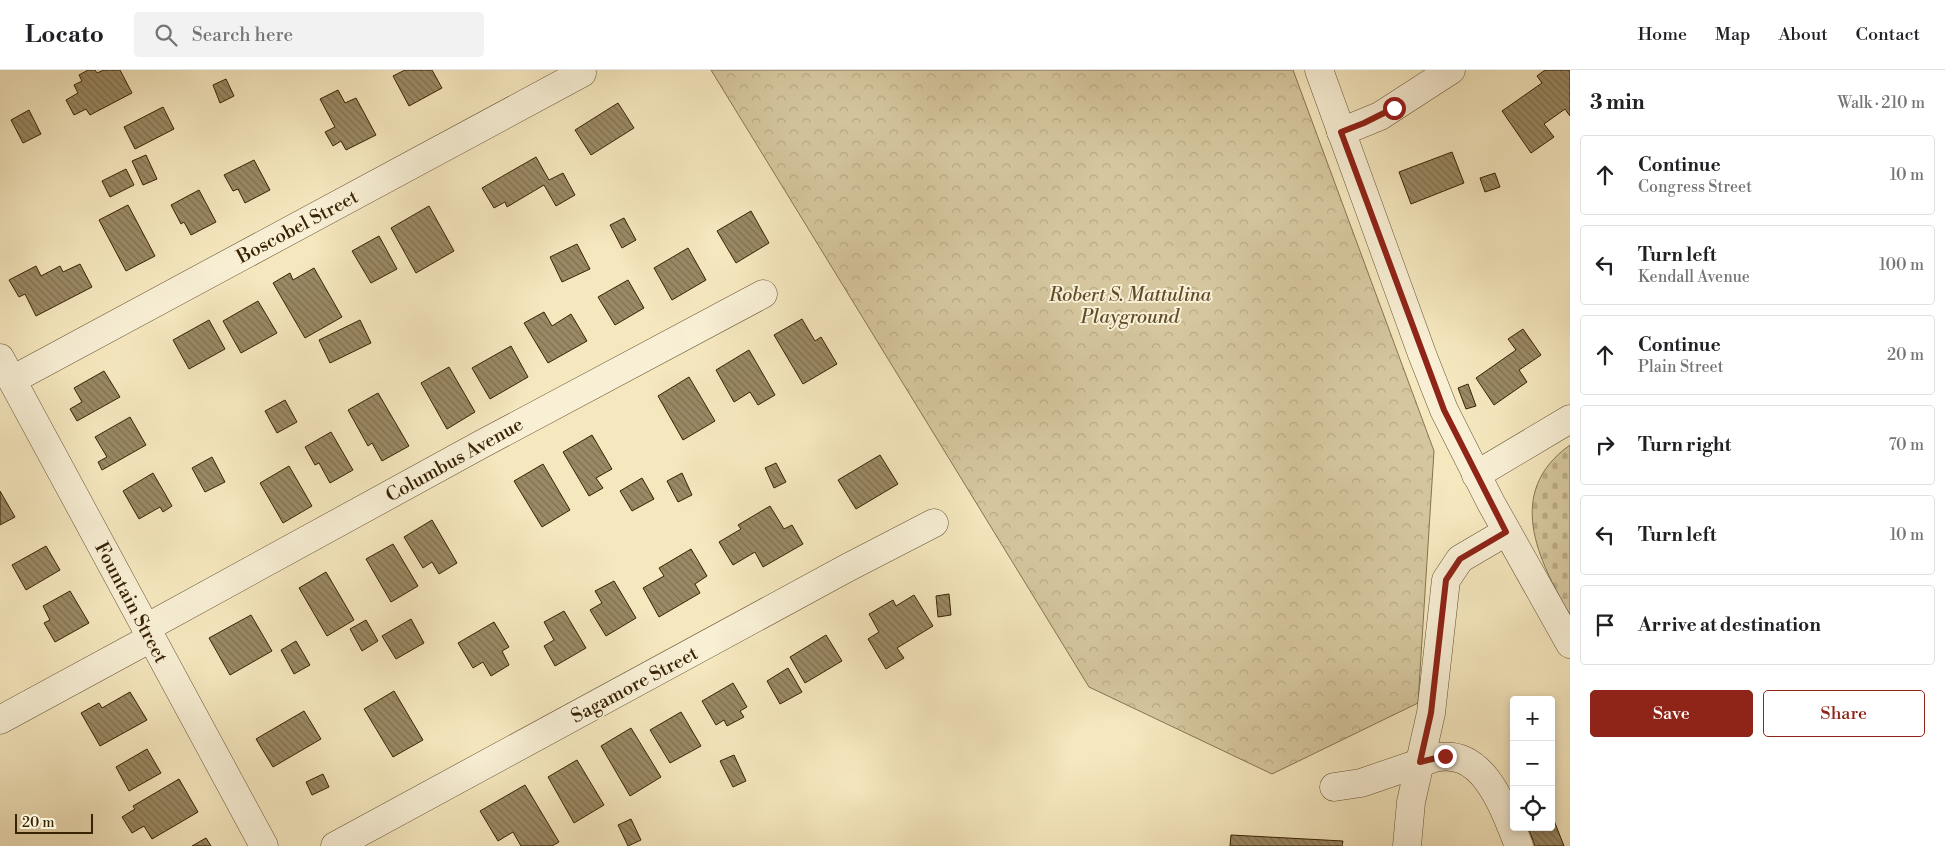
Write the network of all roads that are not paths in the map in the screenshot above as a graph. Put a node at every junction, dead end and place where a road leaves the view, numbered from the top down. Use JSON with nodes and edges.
{"nodes":[{"id":1,"x":1319,"y":70,"type":"edge"},
{"id":2,"x":1451,"y":70,"type":"edge"},
{"id":3,"x":582,"y":73,"type":"dead end"},
{"id":4,"x":1341,"y":132,"type":"junction"},
{"id":5,"x":763,"y":294,"type":"dead end"},
{"id":6,"x":6,"y":369,"type":"edge"},
{"id":7,"x":1570,"y":419,"type":"edge"},
{"id":8,"x":1476,"y":475,"type":"junction"},
{"id":9,"x":934,"y":523,"type":"dead end"},
{"id":10,"x":1506,"y":532,"type":"junction"},
{"id":11,"x":149,"y":633,"type":"junction"},
{"id":12,"x":1570,"y":644,"type":"edge"},
{"id":13,"x":0,"y":720,"type":"edge"},
{"id":14,"x":1420,"y":762,"type":"junction"},
{"id":15,"x":1334,"y":786,"type":"dead end"},
{"id":16,"x":264,"y":846,"type":"edge"},
{"id":17,"x":335,"y":846,"type":"edge"},
{"id":18,"x":1407,"y":846,"type":"edge"},
{"id":19,"x":1519,"y":846,"type":"edge"}],
"edges":[{"from":1,"to":4,"type":"street"},
{"from":2,"to":4,"type":"street"},
{"from":3,"to":6,"type":"street","name":"Boscobel Street"},
{"from":4,"to":8,"type":"street"},
{"from":5,"to":11,"type":"street","name":"Columbus Avenue"},
{"from":6,"to":11,"type":"street","name":"Fountain Street"},
{"from":7,"to":8,"type":"street"},
{"from":8,"to":10,"type":"street"},
{"from":9,"to":17,"type":"street","name":"Sagamore Street"},
{"from":10,"to":12,"type":"street"},
{"from":10,"to":14,"type":"street"},
{"from":11,"to":13,"type":"street","name":"Columbus Avenue"},
{"from":11,"to":16,"type":"street","name":"Fountain Street"},
{"from":14,"to":15,"type":"street"},
{"from":14,"to":18,"type":"street"},
{"from":14,"to":19,"type":"street"}]}
